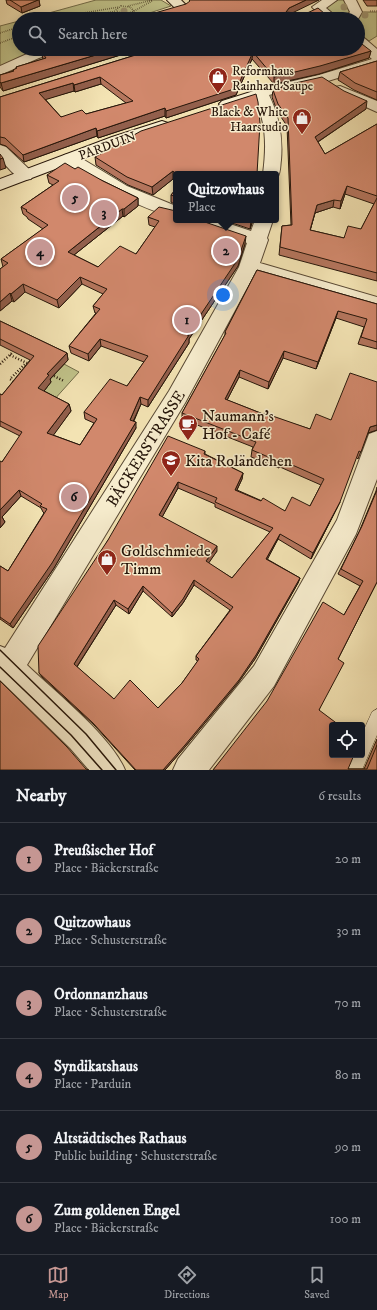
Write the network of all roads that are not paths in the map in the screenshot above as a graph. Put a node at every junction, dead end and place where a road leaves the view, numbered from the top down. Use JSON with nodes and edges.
{"nodes":[{"id":1,"x":331,"y":0,"type":"edge"},
{"id":2,"x":350,"y":0,"type":"edge"},
{"id":3,"x":318,"y":7,"type":"junction"},
{"id":4,"x":308,"y":12,"type":"edge"},
{"id":5,"x":324,"y":12,"type":"edge"},
{"id":6,"x":356,"y":12,"type":"edge"},
{"id":7,"x":365,"y":46,"type":"edge"},
{"id":8,"x":32,"y":56,"type":"edge"},
{"id":9,"x":377,"y":56,"type":"edge"},
{"id":10,"x":377,"y":62,"type":"edge"},
{"id":11,"x":0,"y":72,"type":"edge"},
{"id":12,"x":323,"y":78,"type":"junction"},
{"id":13,"x":260,"y":93,"type":"junction"},
{"id":14,"x":377,"y":107,"type":"edge"},
{"id":15,"x":214,"y":109,"type":"edge"},
{"id":16,"x":177,"y":121,"type":"edge"},
{"id":17,"x":0,"y":150,"type":"edge"},
{"id":18,"x":70,"y":159,"type":"junction"},
{"id":19,"x":271,"y":171,"type":"edge"},
{"id":20,"x":25,"y":175,"type":"junction"},
{"id":21,"x":0,"y":185,"type":"edge"},
{"id":22,"x":173,"y":211,"type":"edge"},
{"id":23,"x":218,"y":223,"type":"edge"},
{"id":24,"x":262,"y":230,"type":"edge"},
{"id":25,"x":249,"y":267,"type":"junction"},
{"id":26,"x":377,"y":304,"type":"edge"},
{"id":27,"x":377,"y":441,"type":"edge"},
{"id":28,"x":4,"y":664,"type":"edge"},
{"id":29,"x":377,"y":717,"type":"edge"},
{"id":30,"x":365,"y":745,"type":"edge"},
{"id":31,"x":360,"y":758,"type":"edge"},
{"id":32,"x":109,"y":770,"type":"edge"},
{"id":33,"x":188,"y":770,"type":"edge"},
{"id":34,"x":354,"y":770,"type":"edge"}],
"edges":[{"from":1,"to":3,"type":"street"},
{"from":2,"to":6,"type":"street"},
{"from":3,"to":4,"type":"street"},
{"from":3,"to":5,"type":"street"},
{"from":7,"to":9,"type":"street"},
{"from":8,"to":11,"type":"street"},
{"from":10,"to":12,"type":"street"},
{"from":12,"to":13,"type":"street"},
{"from":12,"to":14,"type":"street"},
{"from":13,"to":15,"type":"street"},
{"from":13,"to":19,"type":"street"},
{"from":16,"to":18,"type":"street","name":"PARDUIN"},
{"from":17,"to":20,"type":"street"},
{"from":18,"to":20,"type":"street","name":"PARDUIN"},
{"from":18,"to":22,"type":"street"},
{"from":20,"to":21,"type":"street","name":"PARDUIN"},
{"from":23,"to":24,"type":"street"},
{"from":24,"to":25,"type":"street","name":"BÄCKERSTRASSE"},
{"from":25,"to":26,"type":"street"},
{"from":25,"to":28,"type":"street","name":"BÄCKERSTRASSE"},
{"from":27,"to":33,"type":"street"},
{"from":28,"to":32,"type":"street"},
{"from":29,"to":30,"type":"lane"},
{"from":31,"to":34,"type":"lane"}]}
